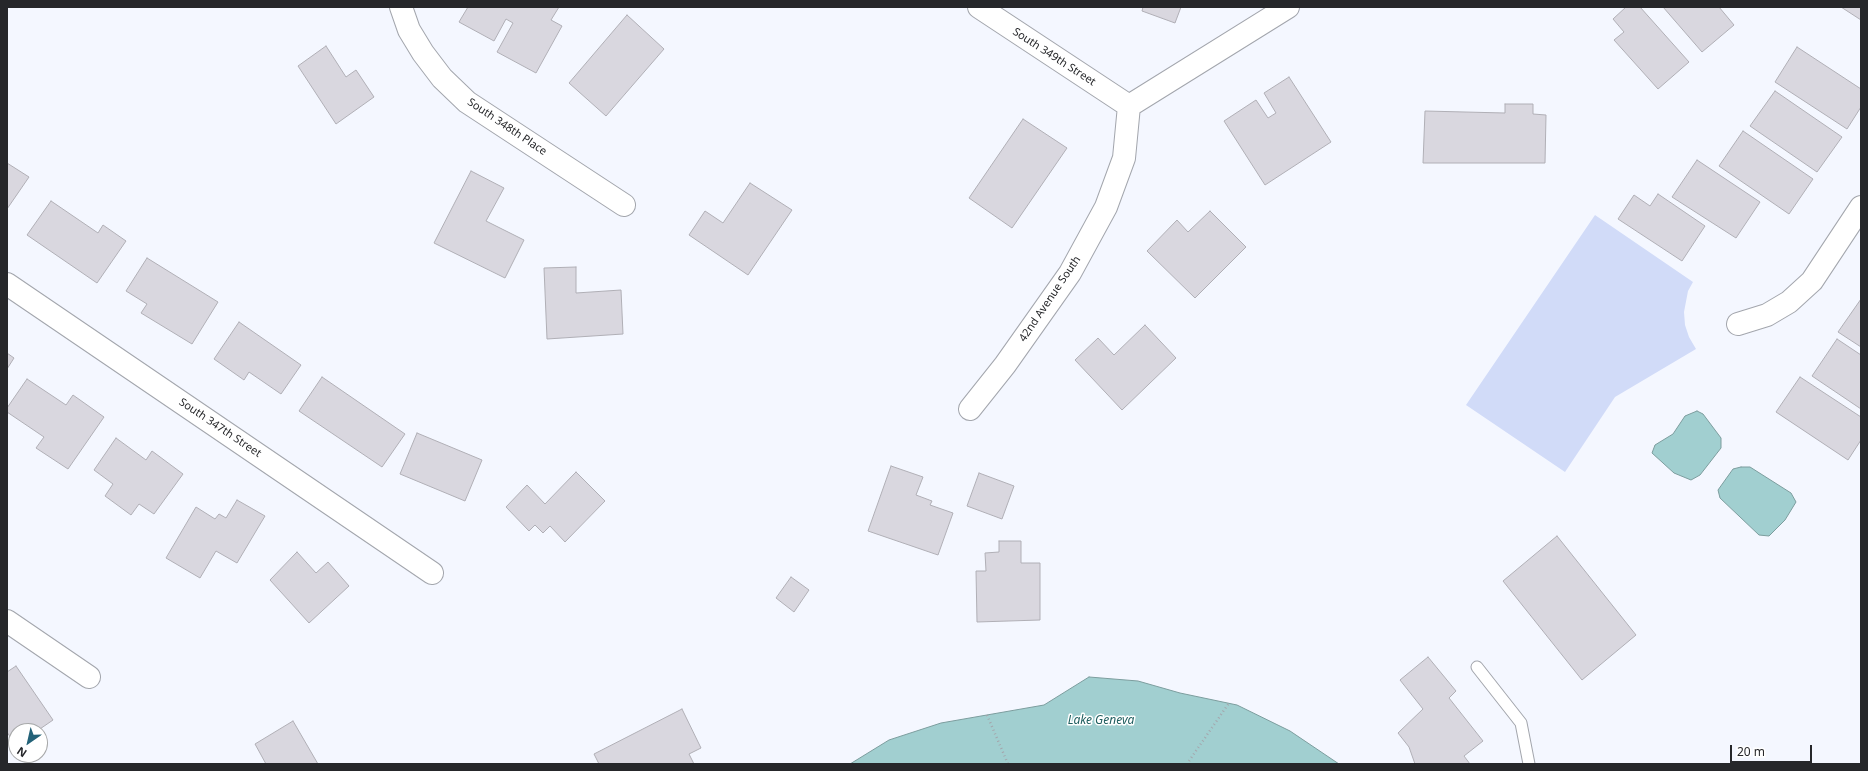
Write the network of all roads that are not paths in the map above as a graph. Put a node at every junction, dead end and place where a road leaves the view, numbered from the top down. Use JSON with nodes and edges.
{"nodes":[{"id":1,"x":401,"y":7,"type":"edge"},
{"id":2,"x":979,"y":7,"type":"edge"},
{"id":3,"x":1288,"y":7,"type":"edge"},
{"id":4,"x":1129,"y":106,"type":"junction"},
{"id":5,"x":624,"y":205,"type":"dead end"},
{"id":6,"x":1861,"y":207,"type":"edge"},
{"id":7,"x":7,"y":284,"type":"edge"},
{"id":8,"x":1738,"y":324,"type":"dead end"},
{"id":9,"x":970,"y":409,"type":"dead end"},
{"id":10,"x":432,"y":572,"type":"dead end"},
{"id":11,"x":7,"y":621,"type":"edge"},
{"id":12,"x":1477,"y":667,"type":"dead end"},
{"id":13,"x":89,"y":677,"type":"dead end"},
{"id":14,"x":1529,"y":764,"type":"edge"}],
"edges":[{"from":1,"to":5,"type":"street","name":"South 348th Place"},
{"from":2,"to":4,"type":"street","name":"South 349th Street"},
{"from":3,"to":4,"type":"street"},
{"from":4,"to":9,"type":"street","name":"42nd Avenue South"},
{"from":6,"to":8,"type":"street"},
{"from":7,"to":10,"type":"street","name":"South 347th Street"},
{"from":11,"to":13,"type":"street"},
{"from":12,"to":14,"type":"lane"}]}
